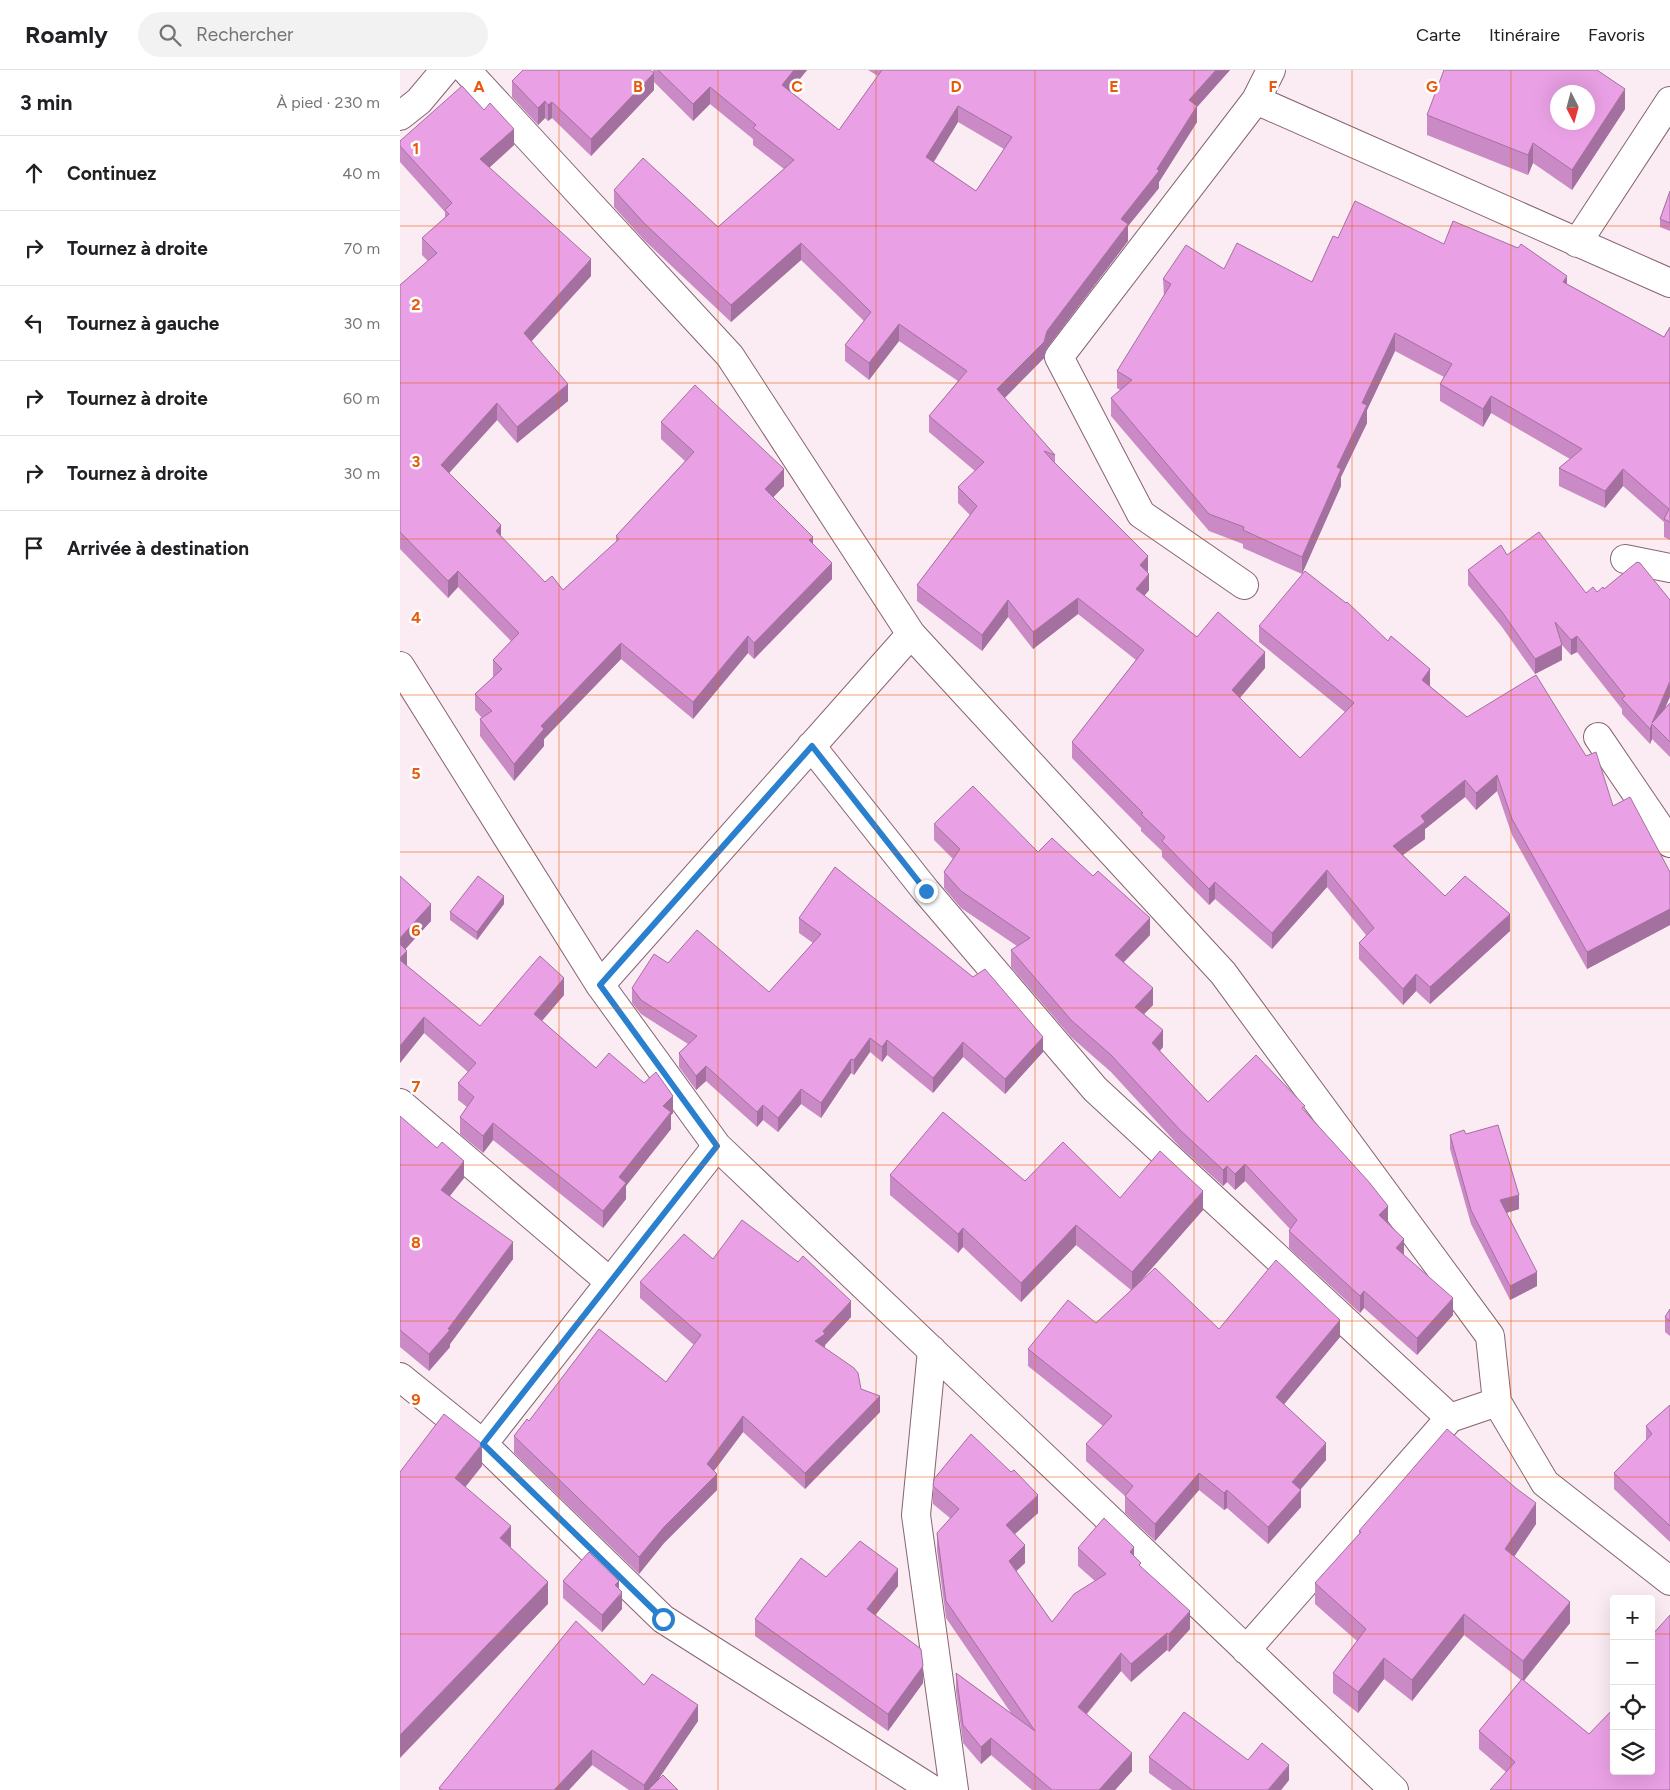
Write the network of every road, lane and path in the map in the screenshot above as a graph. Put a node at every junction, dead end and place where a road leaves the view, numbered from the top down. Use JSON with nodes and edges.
{"nodes":[{"id":1,"x":445,"y":70,"type":"edge"},
{"id":2,"x":466,"y":70,"type":"edge"},
{"id":3,"x":1270,"y":70,"type":"edge"},
{"id":4,"x":1256,"y":100,"type":"junction"},
{"id":5,"x":1670,"y":101,"type":"edge"},
{"id":6,"x":400,"y":116,"type":"edge"},
{"id":7,"x":1577,"y":243,"type":"junction"},
{"id":8,"x":1670,"y":283,"type":"edge"},
{"id":9,"x":1625,"y":559,"type":"dead end"},
{"id":10,"x":1670,"y":568,"type":"edge"},
{"id":11,"x":1244,"y":585,"type":"dead end"},
{"id":12,"x":911,"y":634,"type":"junction"},
{"id":13,"x":400,"y":666,"type":"edge"},
{"id":14,"x":1598,"y":737,"type":"dead end"},
{"id":15,"x":812,"y":746,"type":"junction"},
{"id":16,"x":1670,"y":843,"type":"edge"},
{"id":17,"x":600,"y":985,"type":"junction"},
{"id":18,"x":400,"y":1103,"type":"edge"},
{"id":19,"x":717,"y":1146,"type":"junction"},
{"id":20,"x":610,"y":1282,"type":"junction"},
{"id":21,"x":932,"y":1350,"type":"junction"},
{"id":22,"x":400,"y":1377,"type":"edge"},
{"id":23,"x":1497,"y":1402,"type":"junction"},
{"id":24,"x":1450,"y":1418,"type":"junction"},
{"id":25,"x":483,"y":1444,"type":"junction"},
{"id":26,"x":1670,"y":1581,"type":"edge"},
{"id":27,"x":1246,"y":1650,"type":"junction"},
{"id":28,"x":933,"y":1790,"type":"edge"},
{"id":29,"x":954,"y":1790,"type":"edge"},
{"id":30,"x":1394,"y":1790,"type":"edge"}],
"edges":[{"from":1,"to":6,"type":"street"},
{"from":2,"to":12,"type":"street"},
{"from":3,"to":4,"type":"street"},
{"from":4,"to":7,"type":"street"},
{"from":4,"to":11,"type":"street"},
{"from":5,"to":7,"type":"street"},
{"from":7,"to":8,"type":"street"},
{"from":9,"to":10,"type":"street"},
{"from":12,"to":15,"type":"street"},
{"from":12,"to":23,"type":"street"},
{"from":13,"to":17,"type":"street"},
{"from":14,"to":16,"type":"street"},
{"from":15,"to":17,"type":"street"},
{"from":15,"to":24,"type":"street"},
{"from":17,"to":19,"type":"street"},
{"from":18,"to":20,"type":"street"},
{"from":19,"to":20,"type":"street"},
{"from":19,"to":21,"type":"street"},
{"from":20,"to":25,"type":"street"},
{"from":21,"to":27,"type":"street"},
{"from":21,"to":29,"type":"street"},
{"from":22,"to":25,"type":"street"},
{"from":23,"to":24,"type":"street"},
{"from":23,"to":26,"type":"street"},
{"from":24,"to":27,"type":"street"},
{"from":25,"to":28,"type":"street"},
{"from":27,"to":30,"type":"street"}]}
